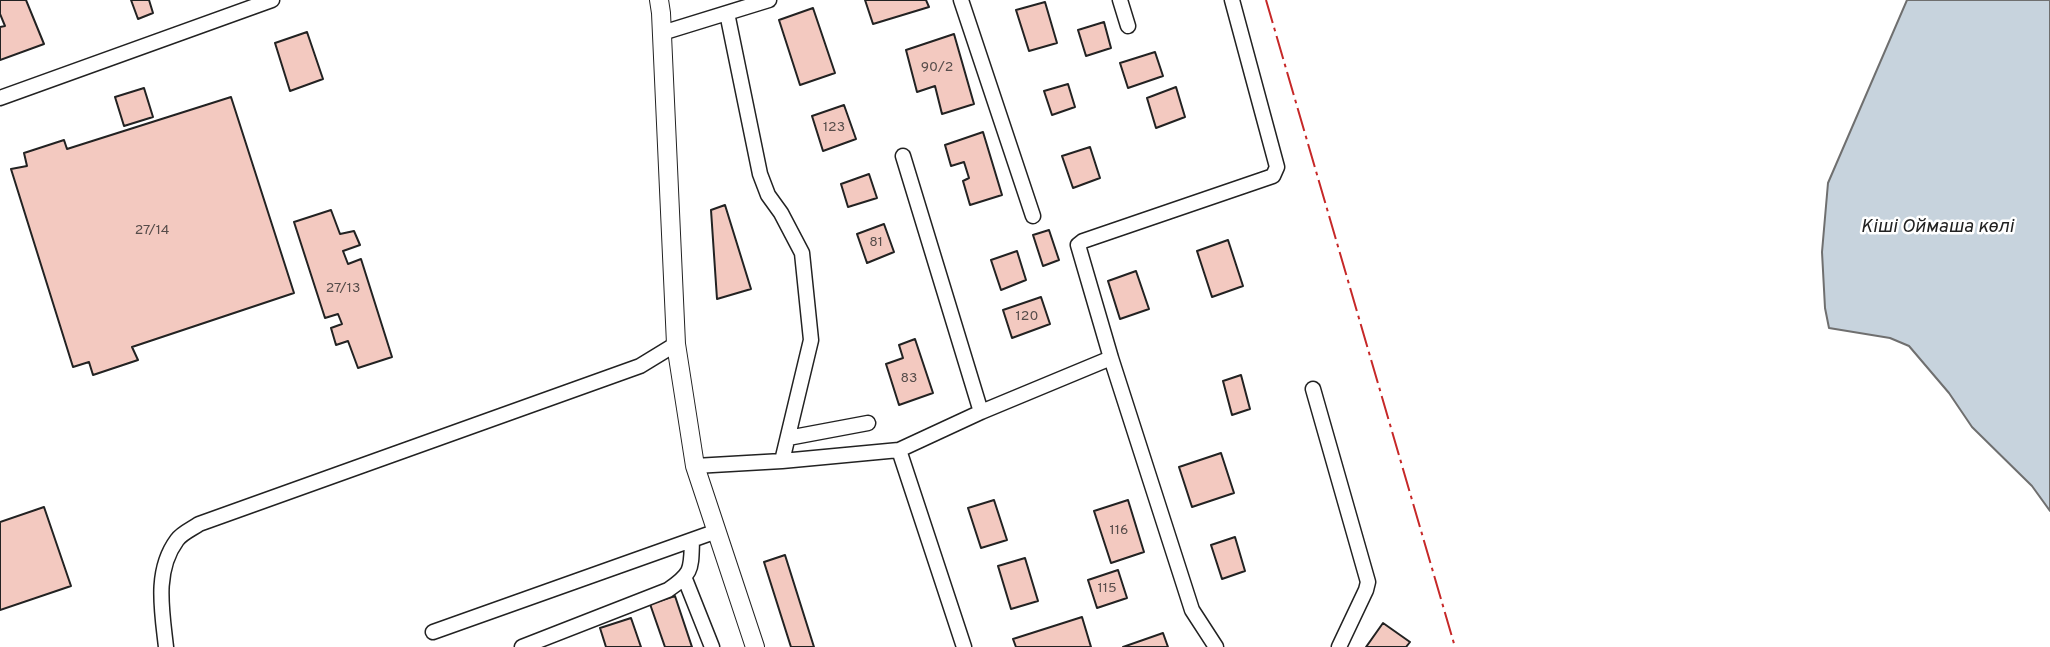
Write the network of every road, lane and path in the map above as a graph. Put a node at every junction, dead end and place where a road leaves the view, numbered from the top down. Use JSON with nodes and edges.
{"nodes":[{"id":1,"x":272,"y":0,"type":"edge"},
{"id":2,"x":659,"y":0,"type":"edge"},
{"id":3,"x":769,"y":0,"type":"edge"},
{"id":4,"x":961,"y":0,"type":"edge"},
{"id":5,"x":1120,"y":0,"type":"edge"},
{"id":6,"x":1232,"y":0,"type":"edge"},
{"id":7,"x":727,"y":13,"type":"junction"},
{"id":8,"x":1128,"y":26,"type":"dead end"},
{"id":9,"x":662,"y":33,"type":"junction"},
{"id":10,"x":0,"y":98,"type":"edge"},
{"id":11,"x":903,"y":156,"type":"dead end"},
{"id":12,"x":1033,"y":216,"type":"dead end"},
{"id":13,"x":676,"y":344,"type":"junction"},
{"id":14,"x":1111,"y":358,"type":"junction"},
{"id":15,"x":1313,"y":389,"type":"dead end"},
{"id":16,"x":981,"y":412,"type":"junction"},
{"id":17,"x":868,"y":424,"type":"dead end"},
{"id":18,"x":788,"y":438,"type":"junction"},
{"id":19,"x":898,"y":450,"type":"junction"},
{"id":20,"x":782,"y":461,"type":"junction"},
{"id":21,"x":695,"y":466,"type":"junction"},
{"id":22,"x":717,"y":531,"type":"junction"},
{"id":23,"x":692,"y":540,"type":"junction"},
{"id":24,"x":685,"y":579,"type":"junction"},
{"id":25,"x":433,"y":632,"type":"dead end"},
{"id":26,"x":166,"y":647,"type":"edge"},
{"id":27,"x":522,"y":647,"type":"edge"},
{"id":28,"x":712,"y":647,"type":"edge"},
{"id":29,"x":755,"y":647,"type":"edge"},
{"id":30,"x":964,"y":647,"type":"edge"},
{"id":31,"x":1216,"y":647,"type":"edge"},
{"id":32,"x":1339,"y":647,"type":"edge"}],
"edges":[{"from":1,"to":10,"type":"street"},
{"from":2,"to":9,"type":"street"},
{"from":3,"to":7,"type":"street"},
{"from":4,"to":12,"type":"street"},
{"from":5,"to":8,"type":"street"},
{"from":6,"to":14,"type":"street"},
{"from":7,"to":9,"type":"street"},
{"from":7,"to":18,"type":"street"},
{"from":9,"to":13,"type":"street"},
{"from":11,"to":16,"type":"street"},
{"from":13,"to":21,"type":"street"},
{"from":13,"to":26,"type":"street"},
{"from":14,"to":16,"type":"street"},
{"from":14,"to":31,"type":"street"},
{"from":15,"to":32,"type":"street"},
{"from":16,"to":19,"type":"street"},
{"from":17,"to":18,"type":"street"},
{"from":18,"to":20,"type":"street"},
{"from":19,"to":20,"type":"street"},
{"from":19,"to":30,"type":"street"},
{"from":20,"to":21,"type":"street"},
{"from":21,"to":22,"type":"street"},
{"from":22,"to":23,"type":"street"},
{"from":22,"to":29,"type":"street"},
{"from":23,"to":24,"type":"street"},
{"from":23,"to":25,"type":"street"},
{"from":24,"to":27,"type":"street"},
{"from":24,"to":28,"type":"street"}]}
